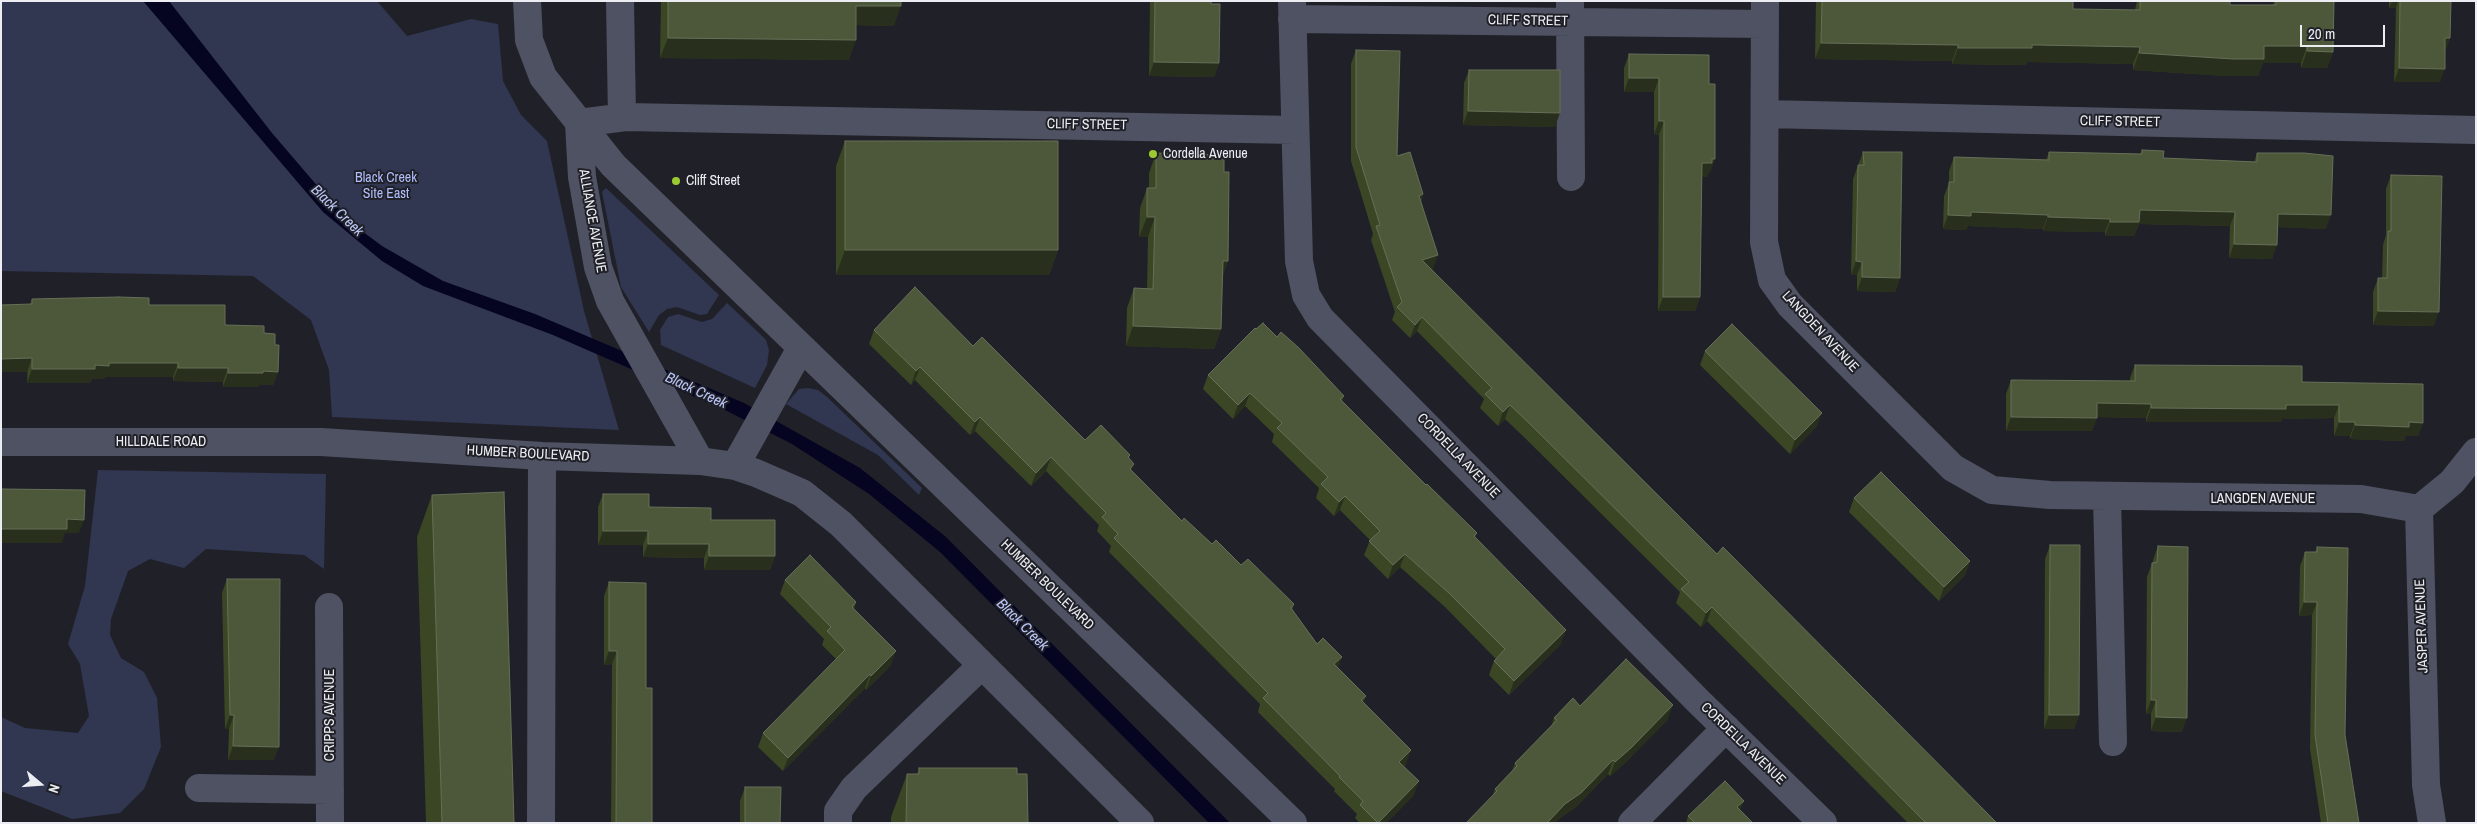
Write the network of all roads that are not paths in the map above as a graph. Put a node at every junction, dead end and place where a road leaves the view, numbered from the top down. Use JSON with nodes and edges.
{"nodes":[{"id":1,"x":527,"y":1,"type":"edge"},
{"id":2,"x":620,"y":1,"type":"edge"},
{"id":3,"x":1292,"y":10,"type":"edge"},
{"id":4,"x":1570,"y":12,"type":"edge"},
{"id":5,"x":1765,"y":12,"type":"edge"},
{"id":6,"x":1765,"y":114,"type":"junction"},
{"id":7,"x":622,"y":117,"type":"junction"},
{"id":8,"x":579,"y":123,"type":"junction"},
{"id":9,"x":1294,"y":130,"type":"junction"},
{"id":10,"x":2476,"y":130,"type":"edge"},
{"id":11,"x":1571,"y":177,"type":"dead end"},
{"id":12,"x":801,"y":348,"type":"junction"},
{"id":13,"x":1,"y":442,"type":"edge"},
{"id":14,"x":321,"y":442,"type":"joint"},
{"id":15,"x":2476,"y":452,"type":"edge"},
{"id":16,"x":542,"y":456,"type":"junction"},
{"id":17,"x":700,"y":461,"type":"junction"},
{"id":18,"x":735,"y":466,"type":"junction"},
{"id":19,"x":2107,"y":498,"type":"junction"},
{"id":20,"x":2418,"y":509,"type":"junction"},
{"id":21,"x":329,"y":607,"type":"dead end"},
{"id":22,"x":982,"y":665,"type":"junction"},
{"id":23,"x":1726,"y":728,"type":"junction"},
{"id":24,"x":2113,"y":742,"type":"dead end"},
{"id":25,"x":199,"y":788,"type":"dead end"},
{"id":26,"x":330,"y":790,"type":"junction"},
{"id":27,"x":330,"y":823,"type":"edge"},
{"id":28,"x":542,"y":823,"type":"edge"},
{"id":29,"x":838,"y":823,"type":"edge"},
{"id":30,"x":1140,"y":823,"type":"edge"},
{"id":31,"x":1294,"y":823,"type":"edge"},
{"id":32,"x":1632,"y":823,"type":"edge"},
{"id":33,"x":1822,"y":823,"type":"edge"},
{"id":34,"x":2432,"y":823,"type":"edge"}],
"edges":[{"from":1,"to":8,"type":"street"},
{"from":2,"to":7,"type":"street"},
{"from":3,"to":4,"type":"street","name":"CLIFF STREET"},
{"from":3,"to":9,"type":"street","name":"CORDELLA AVENUE"},
{"from":4,"to":5,"type":"street","name":"CLIFF STREET"},
{"from":4,"to":11,"type":"street"},
{"from":5,"to":6,"type":"street","name":"LANGDEN AVENUE"},
{"from":6,"to":10,"type":"street","name":"CLIFF STREET"},
{"from":6,"to":19,"type":"street","name":"LANGDEN AVENUE"},
{"from":7,"to":8,"type":"street","name":"CLIFF STREET"},
{"from":7,"to":9,"type":"street","name":"CLIFF STREET"},
{"from":8,"to":12,"type":"street","name":"HUMBER BOULEVARD"},
{"from":8,"to":17,"type":"street","name":"ALLIANCE AVENUE"},
{"from":9,"to":23,"type":"street","name":"CORDELLA AVENUE"},
{"from":12,"to":18,"type":"street"},
{"from":12,"to":31,"type":"street","name":"HUMBER BOULEVARD"},
{"from":13,"to":14,"type":"street","name":"HILLDALE ROAD"},
{"from":14,"to":16,"type":"street","name":"HUMBER BOULEVARD"},
{"from":15,"to":20,"type":"street"},
{"from":16,"to":17,"type":"street","name":"HUMBER BOULEVARD"},
{"from":16,"to":28,"type":"street"},
{"from":17,"to":18,"type":"street","name":"HUMBER BOULEVARD"},
{"from":18,"to":22,"type":"street","name":"HUMBER BOULEVARD"},
{"from":19,"to":20,"type":"street","name":"LANGDEN AVENUE"},
{"from":19,"to":24,"type":"street"},
{"from":20,"to":34,"type":"street","name":"JASPER AVENUE"},
{"from":21,"to":26,"type":"street","name":"CRIPPS AVENUE"},
{"from":22,"to":29,"type":"street"},
{"from":22,"to":30,"type":"street","name":"HUMBER BOULEVARD"},
{"from":23,"to":32,"type":"street"},
{"from":23,"to":33,"type":"street","name":"CORDELLA AVENUE"},
{"from":25,"to":26,"type":"street"},
{"from":26,"to":27,"type":"street","name":"CRIPPS AVENUE"}]}
